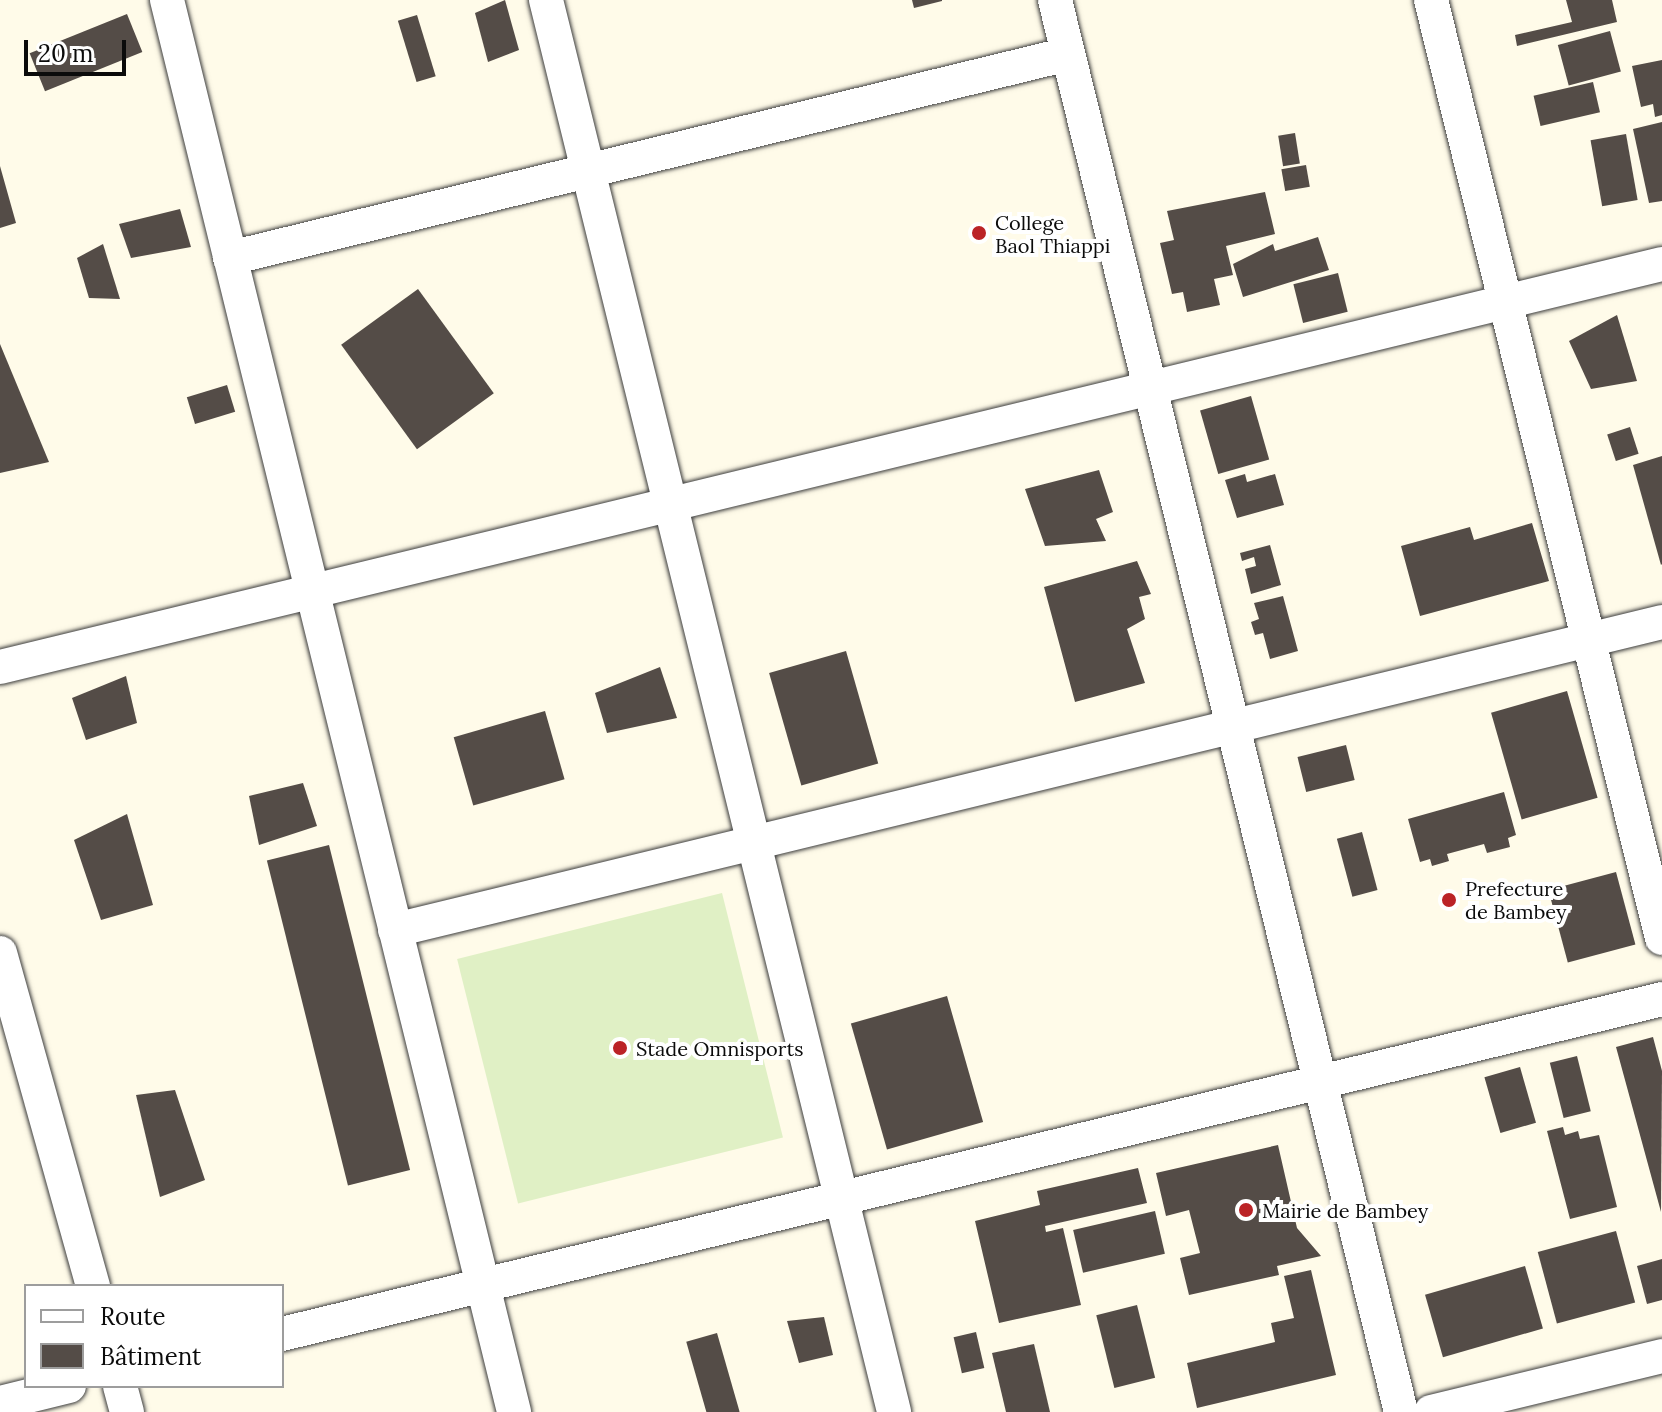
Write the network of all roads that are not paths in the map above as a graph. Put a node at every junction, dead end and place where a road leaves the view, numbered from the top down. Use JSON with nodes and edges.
{"nodes":[{"id":1,"x":167,"y":0,"type":"edge"},
{"id":2,"x":546,"y":0,"type":"edge"},
{"id":3,"x":1055,"y":0,"type":"edge"},
{"id":4,"x":1431,"y":0,"type":"edge"},
{"id":5,"x":1068,"y":54,"type":"junction"},
{"id":6,"x":588,"y":171,"type":"junction"},
{"id":7,"x":230,"y":258,"type":"junction"},
{"id":8,"x":1662,"y":264,"type":"edge"},
{"id":9,"x":1505,"y":302,"type":"junction"},
{"id":10,"x":1150,"y":388,"type":"junction"},
{"id":11,"x":671,"y":505,"type":"junction"},
{"id":12,"x":312,"y":592,"type":"junction"},
{"id":13,"x":1662,"y":622,"type":"edge"},
{"id":14,"x":1588,"y":640,"type":"junction"},
{"id":15,"x":0,"y":667,"type":"edge"},
{"id":16,"x":1233,"y":726,"type":"junction"},
{"id":17,"x":754,"y":843,"type":"junction"},
{"id":18,"x":395,"y":930,"type":"junction"},
{"id":19,"x":1662,"y":938,"type":"edge"},
{"id":20,"x":0,"y":953,"type":"edge"},
{"id":21,"x":1662,"y":999,"type":"edge"},
{"id":22,"x":11,"y":1031,"type":"edge"},
{"id":23,"x":1320,"y":1082,"type":"junction"},
{"id":24,"x":841,"y":1198,"type":"junction"},
{"id":25,"x":92,"y":1284,"type":"edge"},
{"id":26,"x":483,"y":1286,"type":"junction"},
{"id":27,"x":284,"y":1334,"type":"edge"},
{"id":28,"x":1662,"y":1356,"type":"edge"},
{"id":29,"x":61,"y":1388,"type":"edge"},
{"id":30,"x":121,"y":1388,"type":"edge"},
{"id":31,"x":0,"y":1403,"type":"edge"},
{"id":32,"x":127,"y":1412,"type":"edge"},
{"id":33,"x":514,"y":1412,"type":"edge"},
{"id":34,"x":894,"y":1412,"type":"edge"},
{"id":35,"x":1401,"y":1412,"type":"edge"},
{"id":36,"x":1431,"y":1412,"type":"edge"}],
"edges":[{"from":1,"to":7,"type":"street"},
{"from":2,"to":6,"type":"street"},
{"from":3,"to":5,"type":"street"},
{"from":4,"to":9,"type":"street"},
{"from":5,"to":6,"type":"street"},
{"from":5,"to":10,"type":"street"},
{"from":6,"to":7,"type":"street"},
{"from":6,"to":11,"type":"street"},
{"from":7,"to":12,"type":"street"},
{"from":8,"to":9,"type":"street"},
{"from":9,"to":10,"type":"street"},
{"from":9,"to":14,"type":"street"},
{"from":10,"to":11,"type":"street"},
{"from":10,"to":16,"type":"street"},
{"from":11,"to":12,"type":"street"},
{"from":11,"to":17,"type":"street"},
{"from":12,"to":15,"type":"street"},
{"from":12,"to":18,"type":"street"},
{"from":13,"to":14,"type":"street"},
{"from":14,"to":16,"type":"street"},
{"from":14,"to":19,"type":"street"},
{"from":16,"to":17,"type":"street"},
{"from":16,"to":23,"type":"street"},
{"from":17,"to":18,"type":"street"},
{"from":17,"to":24,"type":"street"},
{"from":18,"to":26,"type":"street"},
{"from":20,"to":22,"type":"street"},
{"from":21,"to":23,"type":"street"},
{"from":22,"to":25,"type":"street"},
{"from":23,"to":24,"type":"street"},
{"from":23,"to":35,"type":"street"},
{"from":24,"to":26,"type":"street"},
{"from":24,"to":34,"type":"street"},
{"from":26,"to":27,"type":"street"},
{"from":26,"to":33,"type":"street"},
{"from":28,"to":36,"type":"street"},
{"from":29,"to":31,"type":"street"},
{"from":30,"to":32,"type":"street"}]}
